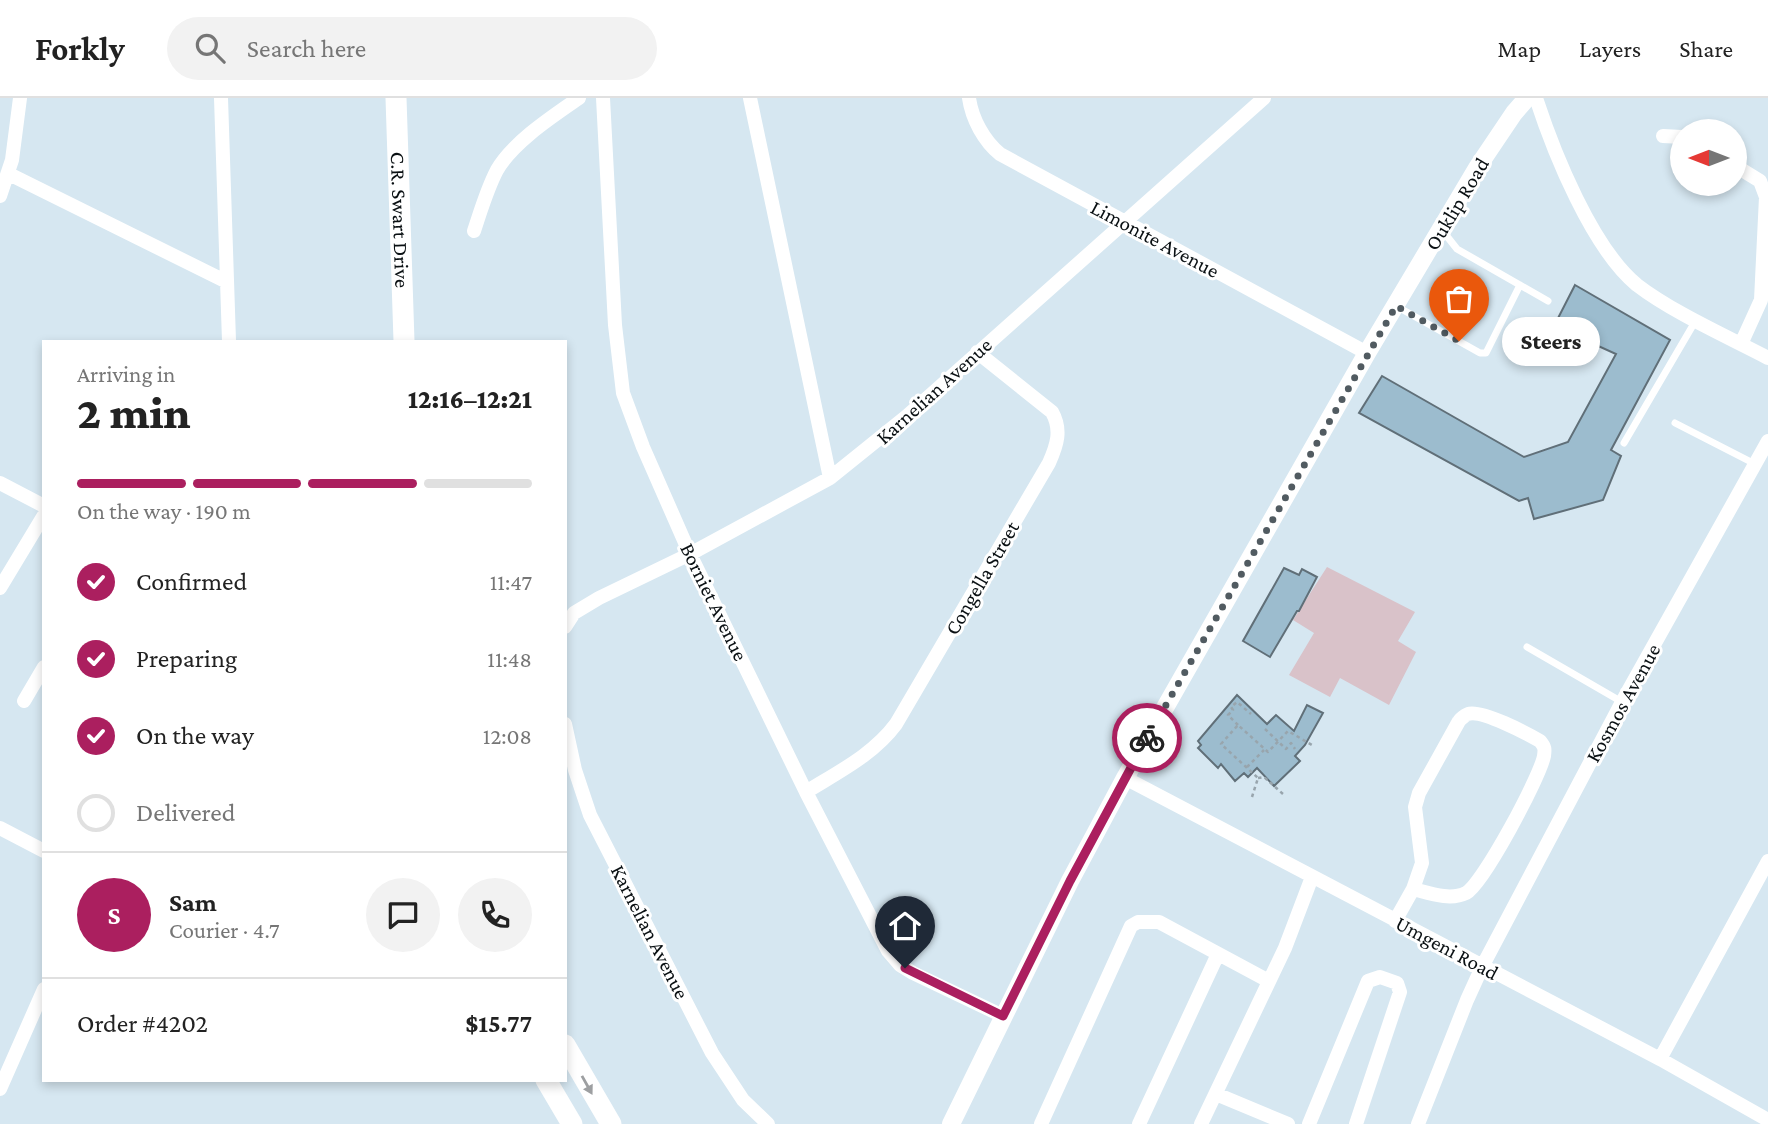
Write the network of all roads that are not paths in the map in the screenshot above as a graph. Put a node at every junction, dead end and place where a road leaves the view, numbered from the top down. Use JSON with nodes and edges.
{"nodes":[{"id":1,"x":20,"y":98,"type":"edge"},
{"id":2,"x":221,"y":98,"type":"edge"},
{"id":3,"x":396,"y":98,"type":"edge"},
{"id":4,"x":579,"y":98,"type":"edge"},
{"id":5,"x":603,"y":98,"type":"edge"},
{"id":6,"x":750,"y":98,"type":"edge"},
{"id":7,"x":969,"y":98,"type":"edge"},
{"id":8,"x":1264,"y":98,"type":"edge"},
{"id":9,"x":1527,"y":98,"type":"edge"},
{"id":10,"x":1536,"y":98,"type":"edge"},
{"id":11,"x":1663,"y":136,"type":"dead end"},
{"id":12,"x":1670,"y":136,"type":"edge"},
{"id":13,"x":9,"y":174,"type":"junction"},
{"id":14,"x":1747,"y":174,"type":"edge"},
{"id":15,"x":0,"y":196,"type":"edge"},
{"id":16,"x":1124,"y":222,"type":"junction"},
{"id":17,"x":1441,"y":228,"type":"junction"},
{"id":18,"x":474,"y":231,"type":"dead end"},
{"id":19,"x":1766,"y":231,"type":"edge"},
{"id":20,"x":227,"y":282,"type":"junction"},
{"id":21,"x":1520,"y":285,"type":"junction"},
{"id":22,"x":1548,"y":301,"type":"dead end"},
{"id":23,"x":1396,"y":306,"type":"junction"},
{"id":24,"x":1696,"y":320,"type":"junction"},
{"id":25,"x":229,"y":340,"type":"edge"},
{"id":26,"x":404,"y":340,"type":"edge"},
{"id":27,"x":1741,"y":344,"type":"junction"},
{"id":28,"x":977,"y":352,"type":"junction"},
{"id":29,"x":1367,"y":353,"type":"junction"},
{"id":30,"x":1768,"y":358,"type":"edge"},
{"id":31,"x":1675,"y":423,"type":"dead end"},
{"id":32,"x":1768,"y":441,"type":"edge"},
{"id":33,"x":1624,"y":443,"type":"dead end"},
{"id":34,"x":1755,"y":465,"type":"junction"},
{"id":35,"x":830,"y":478,"type":"junction"},
{"id":36,"x":0,"y":483,"type":"edge"},
{"id":37,"x":42,"y":505,"type":"edge"},
{"id":38,"x":42,"y":518,"type":"edge"},
{"id":39,"x":690,"y":554,"type":"junction"},
{"id":40,"x":0,"y":589,"type":"edge"},
{"id":41,"x":567,"y":624,"type":"edge"},
{"id":42,"x":1527,"y":647,"type":"dead end"},
{"id":43,"x":42,"y":670,"type":"edge"},
{"id":44,"x":24,"y":701,"type":"dead end"},
{"id":45,"x":1622,"y":702,"type":"junction"},
{"id":46,"x":567,"y":733,"type":"edge"},
{"id":47,"x":1125,"y":778,"type":"junction"},
{"id":48,"x":806,"y":792,"type":"junction"},
{"id":49,"x":0,"y":828,"type":"edge"},
{"id":50,"x":42,"y":850,"type":"edge"},
{"id":51,"x":1768,"y":861,"type":"edge"},
{"id":52,"x":1312,"y":877,"type":"junction"},
{"id":53,"x":1413,"y":889,"type":"junction"},
{"id":54,"x":1395,"y":920,"type":"junction"},
{"id":55,"x":1218,"y":954,"type":"junction"},
{"id":56,"x":1482,"y":967,"type":"junction"},
{"id":57,"x":1269,"y":981,"type":"junction"},
{"id":58,"x":42,"y":994,"type":"edge"},
{"id":59,"x":1003,"y":1016,"type":"junction"},
{"id":60,"x":567,"y":1048,"type":"edge"},
{"id":61,"x":1660,"y":1059,"type":"junction"},
{"id":62,"x":547,"y":1082,"type":"edge"},
{"id":63,"x":0,"y":1089,"type":"edge"},
{"id":64,"x":1216,"y":1094,"type":"junction"},
{"id":65,"x":1768,"y":1120,"type":"edge"},
{"id":66,"x":572,"y":1124,"type":"edge"},
{"id":67,"x":611,"y":1124,"type":"edge"},
{"id":68,"x":768,"y":1124,"type":"edge"},
{"id":69,"x":951,"y":1124,"type":"edge"},
{"id":70,"x":1041,"y":1124,"type":"edge"},
{"id":71,"x":1139,"y":1124,"type":"edge"},
{"id":72,"x":1201,"y":1124,"type":"edge"},
{"id":73,"x":1288,"y":1124,"type":"edge"},
{"id":74,"x":1309,"y":1124,"type":"edge"},
{"id":75,"x":1356,"y":1124,"type":"edge"},
{"id":76,"x":1418,"y":1124,"type":"edge"}],
"edges":[{"from":1,"to":13,"type":"street"},
{"from":2,"to":20,"type":"street"},
{"from":3,"to":26,"type":"main road","name":"C.R. Swart Drive"},
{"from":4,"to":18,"type":"street"},
{"from":5,"to":39,"type":"street","name":"Borniet Avenue"},
{"from":6,"to":35,"type":"street"},
{"from":7,"to":16,"type":"street","name":"Limonite Avenue"},
{"from":8,"to":16,"type":"street","name":"Karnelian Avenue"},
{"from":9,"to":17,"type":"street","name":"Ouklip Road"},
{"from":10,"to":24,"type":"street"},
{"from":11,"to":12,"type":"street"},
{"from":13,"to":15,"type":"street"},
{"from":13,"to":20,"type":"street"},
{"from":14,"to":19,"type":"street"},
{"from":16,"to":28,"type":"street","name":"Karnelian Avenue"},
{"from":16,"to":29,"type":"street","name":"Limonite Avenue"},
{"from":17,"to":21,"type":"lane"},
{"from":17,"to":23,"type":"street","name":"Ouklip Road"},
{"from":19,"to":27,"type":"street"},
{"from":20,"to":25,"type":"street"},
{"from":21,"to":22,"type":"lane"},
{"from":21,"to":23,"type":"lane"},
{"from":23,"to":29,"type":"street","name":"Ouklip Road"},
{"from":24,"to":27,"type":"street"},
{"from":24,"to":33,"type":"lane"},
{"from":27,"to":30,"type":"street"},
{"from":28,"to":35,"type":"street","name":"Karnelian Avenue"},
{"from":28,"to":48,"type":"street","name":"Congella Street"},
{"from":29,"to":47,"type":"street","name":"Ouklip Road"},
{"from":31,"to":34,"type":"lane"},
{"from":32,"to":34,"type":"street","name":"Kosmos Avenue"},
{"from":34,"to":45,"type":"street","name":"Kosmos Avenue"},
{"from":35,"to":39,"type":"street","name":"Karnelian Avenue"},
{"from":36,"to":37,"type":"street"},
{"from":38,"to":40,"type":"street"},
{"from":39,"to":41,"type":"street","name":"Karnelian Avenue"},
{"from":39,"to":48,"type":"street","name":"Borniet Avenue"},
{"from":42,"to":45,"type":"lane"},
{"from":43,"to":44,"type":"street"},
{"from":45,"to":56,"type":"street","name":"Kosmos Avenue"},
{"from":46,"to":68,"type":"street","name":"Karnelian Avenue"},
{"from":47,"to":52,"type":"street","name":"Umgeni Road"},
{"from":47,"to":59,"type":"street","name":"Ouklip Road"},
{"from":48,"to":59,"type":"street","name":"Borniet Avenue"},
{"from":49,"to":50,"type":"street"},
{"from":51,"to":61,"type":"street"},
{"from":52,"to":54,"type":"street","name":"Umgeni Road"},
{"from":52,"to":57,"type":"street"},
{"from":53,"to":53,"type":"street"},
{"from":53,"to":54,"type":"street"},
{"from":54,"to":56,"type":"street","name":"Umgeni Road"},
{"from":55,"to":57,"type":"street"},
{"from":55,"to":70,"type":"street"},
{"from":55,"to":71,"type":"street"},
{"from":56,"to":61,"type":"street","name":"Umgeni Road"},
{"from":56,"to":76,"type":"street","name":"Kosmos Avenue"},
{"from":57,"to":64,"type":"street"},
{"from":58,"to":63,"type":"street"},
{"from":59,"to":69,"type":"street","name":"Ouklip Road"},
{"from":60,"to":67,"type":"main road","one_way":true},
{"from":61,"to":65,"type":"street","name":"Umgeni Road"},
{"from":62,"to":66,"type":"main road"},
{"from":64,"to":72,"type":"street"},
{"from":64,"to":73,"type":"street"},
{"from":74,"to":75,"type":"street"}]}
